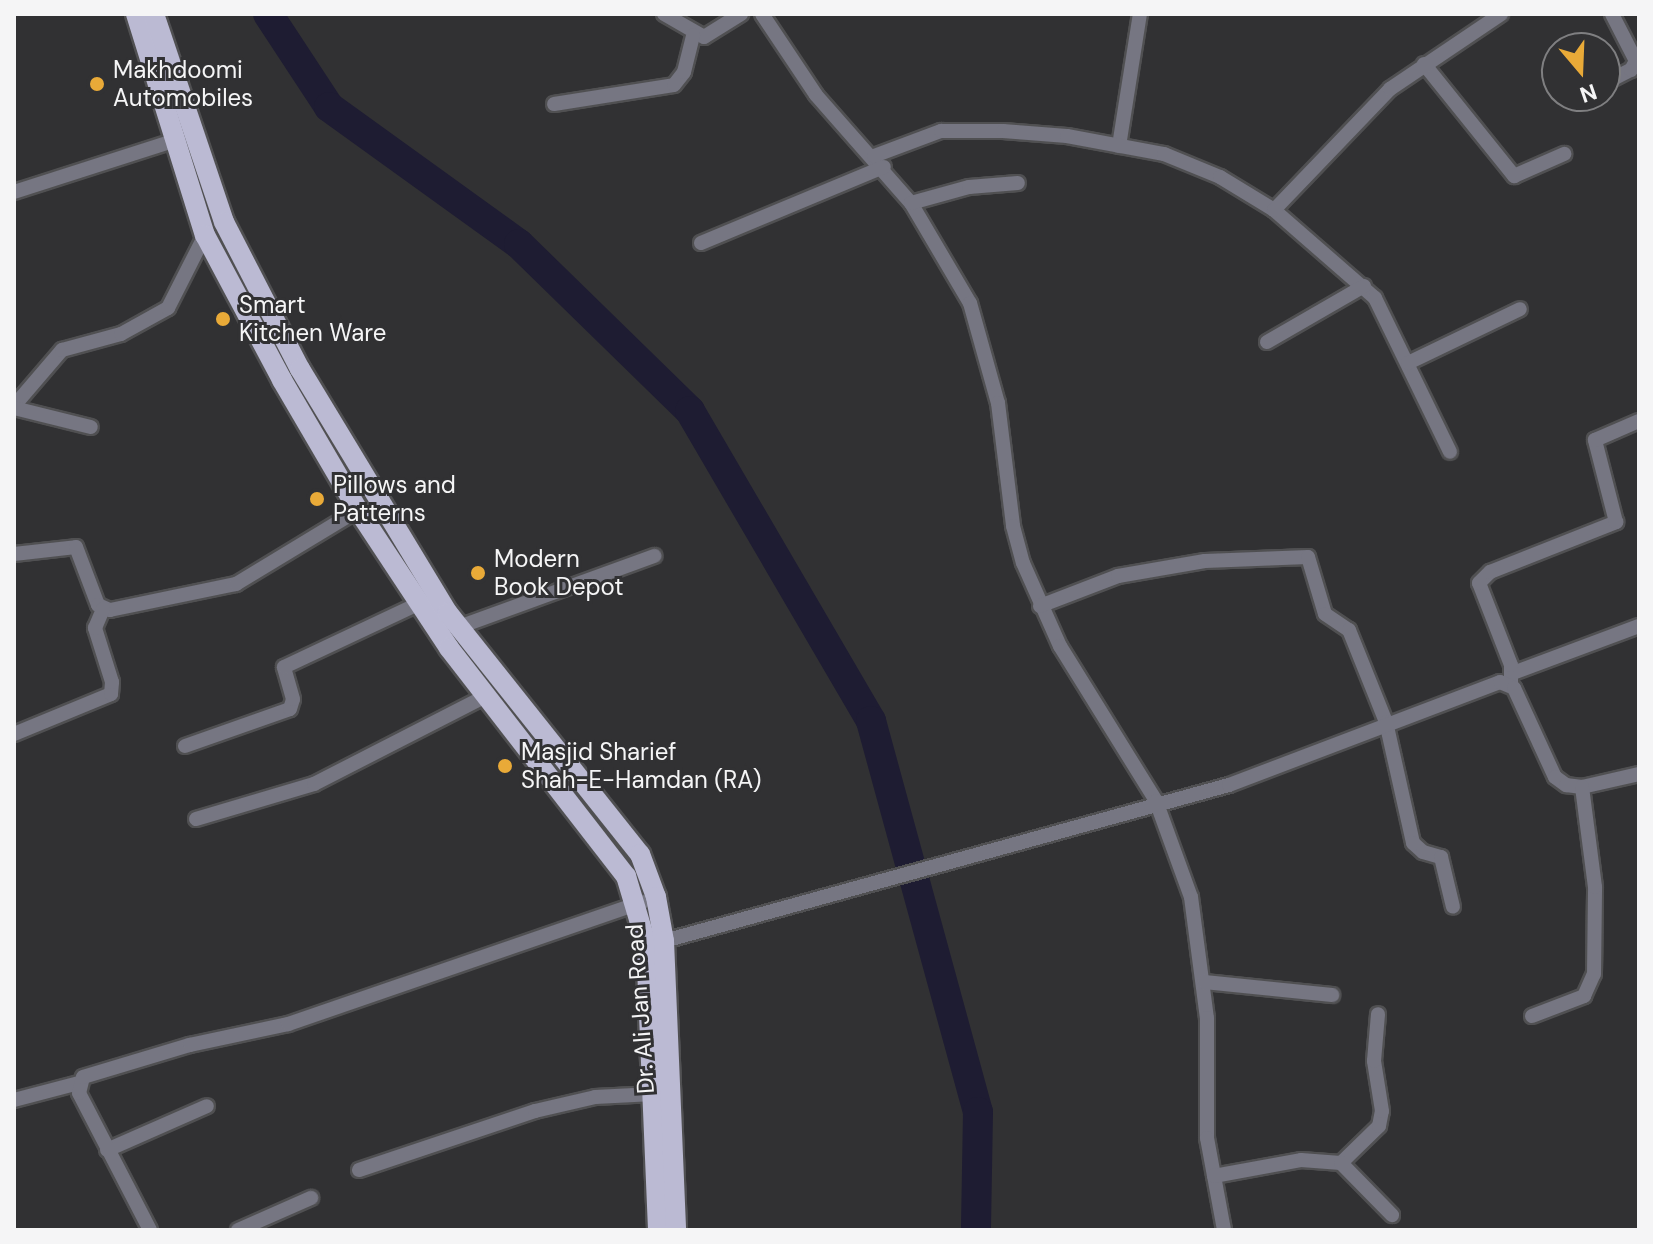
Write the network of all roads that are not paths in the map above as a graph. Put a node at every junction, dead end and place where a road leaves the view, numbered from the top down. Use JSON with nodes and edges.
{"nodes":[{"id":1,"x":136,"y":14,"type":"edge"},
{"id":2,"x":154,"y":14,"type":"edge"},
{"id":3,"x":664,"y":14,"type":"edge"},
{"id":4,"x":741,"y":14,"type":"edge"},
{"id":5,"x":762,"y":14,"type":"edge"},
{"id":6,"x":1140,"y":14,"type":"edge"},
{"id":7,"x":1501,"y":14,"type":"edge"},
{"id":8,"x":1612,"y":14,"type":"edge"},
{"id":9,"x":693,"y":35,"type":"junction"},
{"id":10,"x":1424,"y":64,"type":"junction"},
{"id":11,"x":1621,"y":75,"type":"edge"},
{"id":12,"x":554,"y":104,"type":"dead end"},
{"id":13,"x":173,"y":141,"type":"junction"},
{"id":14,"x":1119,"y":146,"type":"junction"},
{"id":15,"x":1564,"y":154,"type":"dead end"},
{"id":16,"x":879,"y":162,"type":"junction"},
{"id":17,"x":1018,"y":183,"type":"dead end"},
{"id":18,"x":14,"y":192,"type":"edge"},
{"id":19,"x":911,"y":203,"type":"junction"},
{"id":20,"x":1274,"y":210,"type":"junction"},
{"id":21,"x":205,"y":235,"type":"junction"},
{"id":22,"x":701,"y":243,"type":"dead end"},
{"id":23,"x":1364,"y":286,"type":"junction"},
{"id":24,"x":1520,"y":309,"type":"dead end"},
{"id":25,"x":1267,"y":342,"type":"dead end"},
{"id":26,"x":1408,"y":363,"type":"junction"},
{"id":27,"x":14,"y":407,"type":"edge"},
{"id":28,"x":1639,"y":421,"type":"edge"},
{"id":29,"x":91,"y":427,"type":"dead end"},
{"id":30,"x":1450,"y":452,"type":"dead end"},
{"id":31,"x":358,"y":510,"type":"junction"},
{"id":32,"x":14,"y":554,"type":"edge"},
{"id":33,"x":654,"y":556,"type":"dead end"},
{"id":34,"x":420,"y":603,"type":"junction"},
{"id":35,"x":1040,"y":606,"type":"junction"},
{"id":36,"x":103,"y":609,"type":"junction"},
{"id":37,"x":1639,"y":626,"type":"edge"},
{"id":38,"x":459,"y":627,"type":"junction"},
{"id":39,"x":1512,"y":679,"type":"junction"},
{"id":40,"x":486,"y":696,"type":"junction"},
{"id":41,"x":1386,"y":722,"type":"junction"},
{"id":42,"x":14,"y":734,"type":"edge"},
{"id":43,"x":185,"y":746,"type":"dead end"},
{"id":44,"x":1639,"y":774,"type":"edge"},
{"id":45,"x":1582,"y":787,"type":"junction"},
{"id":46,"x":1156,"y":801,"type":"junction"},
{"id":47,"x":196,"y":819,"type":"dead end"},
{"id":48,"x":656,"y":897,"type":"junction"},
{"id":49,"x":636,"y":905,"type":"junction"},
{"id":50,"x":1453,"y":907,"type":"dead end"},
{"id":51,"x":664,"y":941,"type":"junction"},
{"id":52,"x":1204,"y":982,"type":"junction"},
{"id":53,"x":1332,"y":995,"type":"dead end"},
{"id":54,"x":1378,"y":1014,"type":"dead end"},
{"id":55,"x":1532,"y":1016,"type":"dead end"},
{"id":56,"x":79,"y":1083,"type":"junction"},
{"id":57,"x":654,"y":1094,"type":"junction"},
{"id":58,"x":14,"y":1100,"type":"edge"},
{"id":59,"x":207,"y":1106,"type":"dead end"},
{"id":60,"x":107,"y":1150,"type":"junction"},
{"id":61,"x":1341,"y":1163,"type":"junction"},
{"id":62,"x":359,"y":1170,"type":"dead end"},
{"id":63,"x":1214,"y":1176,"type":"junction"},
{"id":64,"x":311,"y":1198,"type":"dead end"},
{"id":65,"x":1392,"y":1215,"type":"dead end"},
{"id":66,"x":150,"y":1230,"type":"edge"},
{"id":67,"x":238,"y":1230,"type":"edge"},
{"id":68,"x":658,"y":1230,"type":"edge"},
{"id":69,"x":676,"y":1230,"type":"edge"},
{"id":70,"x":1224,"y":1230,"type":"edge"}],
"edges":[{"from":1,"to":13,"type":"main road","name":"Dr. Ali Jan Road"},
{"from":2,"to":38,"type":"main road","name":"Dr. Ali Jan Road"},
{"from":3,"to":9,"type":"street"},
{"from":4,"to":9,"type":"street"},
{"from":5,"to":16,"type":"street"},
{"from":6,"to":14,"type":"street"},
{"from":7,"to":10,"type":"street"},
{"from":8,"to":11,"type":"street"},
{"from":9,"to":12,"type":"street"},
{"from":10,"to":15,"type":"street"},
{"from":10,"to":20,"type":"street"},
{"from":13,"to":18,"type":"street"},
{"from":13,"to":21,"type":"main road","name":"Dr. Ali Jan Road"},
{"from":14,"to":16,"type":"street"},
{"from":14,"to":20,"type":"street"},
{"from":16,"to":19,"type":"street"},
{"from":16,"to":22,"type":"street"},
{"from":17,"to":19,"type":"street"},
{"from":19,"to":35,"type":"street"},
{"from":20,"to":23,"type":"street"},
{"from":21,"to":27,"type":"street"},
{"from":21,"to":31,"type":"main road","name":"Dr. Ali Jan Road"},
{"from":23,"to":25,"type":"street"},
{"from":23,"to":26,"type":"street"},
{"from":24,"to":26,"type":"street"},
{"from":26,"to":30,"type":"street"},
{"from":27,"to":29,"type":"street"},
{"from":28,"to":39,"type":"street"},
{"from":31,"to":34,"type":"main road","name":"Dr. Ali Jan Road"},
{"from":31,"to":36,"type":"street"},
{"from":32,"to":36,"type":"street"},
{"from":33,"to":38,"type":"street"},
{"from":34,"to":40,"type":"main road","name":"Dr. Ali Jan Road"},
{"from":34,"to":43,"type":"street"},
{"from":35,"to":41,"type":"street"},
{"from":35,"to":46,"type":"street"},
{"from":36,"to":42,"type":"street"},
{"from":37,"to":39,"type":"street"},
{"from":38,"to":48,"type":"main road","name":"Dr. Ali Jan Road"},
{"from":39,"to":41,"type":"street"},
{"from":39,"to":45,"type":"street"},
{"from":40,"to":47,"type":"street"},
{"from":40,"to":49,"type":"main road","name":"Dr. Ali Jan Road"},
{"from":41,"to":46,"type":"street"},
{"from":41,"to":50,"type":"street"},
{"from":44,"to":45,"type":"street"},
{"from":45,"to":55,"type":"street"},
{"from":46,"to":51,"type":"street"},
{"from":46,"to":52,"type":"street"},
{"from":48,"to":49,"type":"street"},
{"from":48,"to":51,"type":"main road","name":"Dr. Ali Jan Road"},
{"from":49,"to":56,"type":"street"},
{"from":49,"to":57,"type":"main road","name":"Dr. Ali Jan Road"},
{"from":51,"to":69,"type":"main road","name":"Dr. Ali Jan Road"},
{"from":52,"to":53,"type":"street"},
{"from":52,"to":63,"type":"street"},
{"from":54,"to":61,"type":"street"},
{"from":56,"to":58,"type":"street"},
{"from":56,"to":60,"type":"street"},
{"from":57,"to":62,"type":"street"},
{"from":57,"to":68,"type":"main road","name":"Dr. Ali Jan Road"},
{"from":59,"to":60,"type":"street"},
{"from":60,"to":66,"type":"street"},
{"from":61,"to":63,"type":"street"},
{"from":61,"to":65,"type":"street"},
{"from":63,"to":70,"type":"street"},
{"from":64,"to":67,"type":"street"}]}
